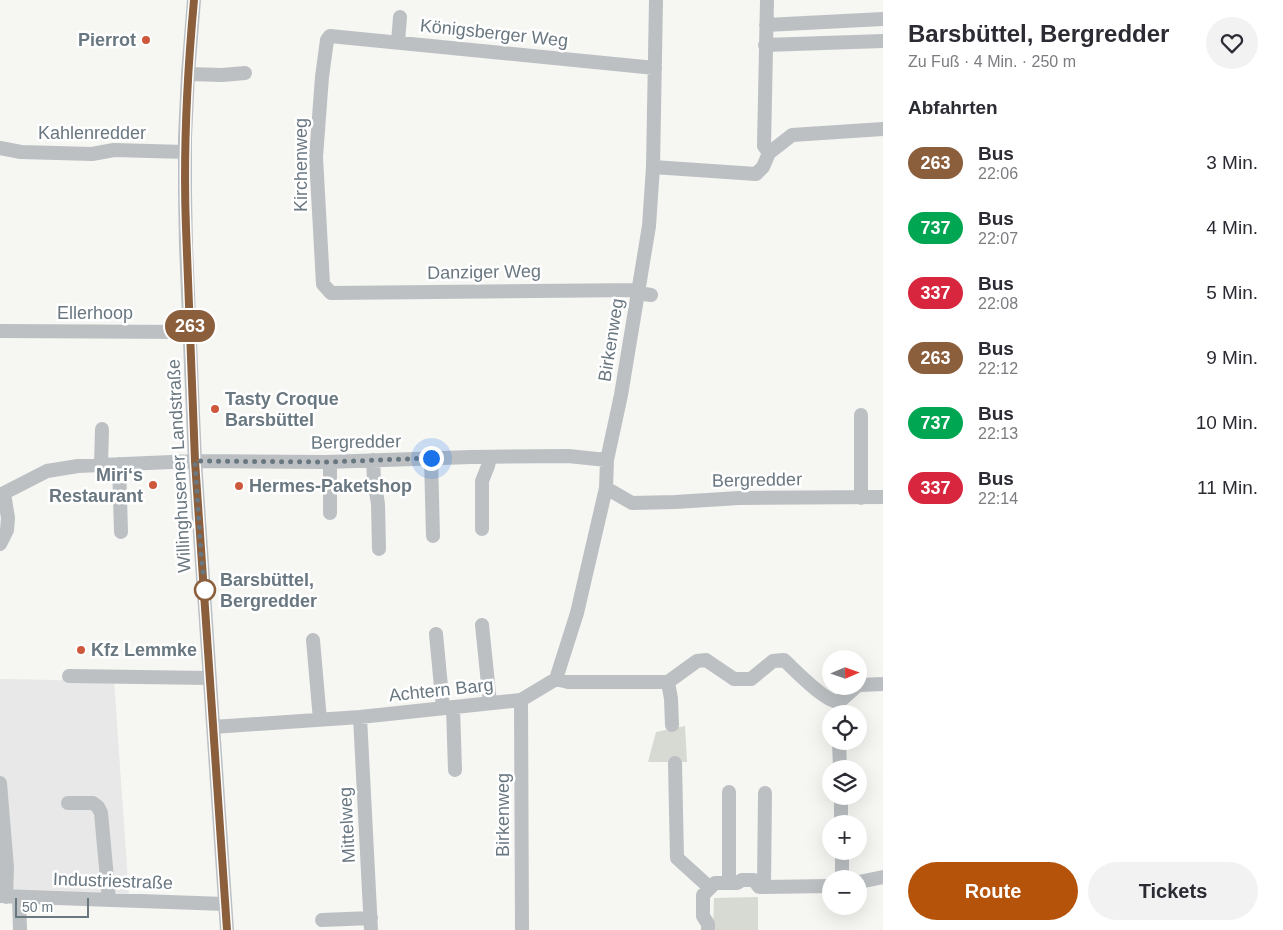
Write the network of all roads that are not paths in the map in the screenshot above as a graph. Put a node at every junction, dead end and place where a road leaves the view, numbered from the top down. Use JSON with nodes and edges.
{"nodes":[{"id":1,"x":194,"y":0,"type":"edge"},
{"id":2,"x":656,"y":0,"type":"edge"},
{"id":3,"x":767,"y":0,"type":"edge"},
{"id":4,"x":400,"y":17,"type":"dead end"},
{"id":5,"x":883,"y":19,"type":"edge"},
{"id":6,"x":766,"y":24,"type":"junction"},
{"id":7,"x":330,"y":36,"type":"joint"},
{"id":8,"x":883,"y":41,"type":"edge"},
{"id":9,"x":398,"y":42,"type":"junction"},
{"id":10,"x":765,"y":45,"type":"junction"},
{"id":11,"x":655,"y":68,"type":"junction"},
{"id":12,"x":245,"y":73,"type":"dead end"},
{"id":13,"x":188,"y":74,"type":"junction"},
{"id":14,"x":883,"y":129,"type":"edge"},
{"id":15,"x":0,"y":148,"type":"edge"},
{"id":16,"x":185,"y":152,"type":"junction"},
{"id":17,"x":769,"y":153,"type":"junction"},
{"id":18,"x":653,"y":167,"type":"junction"},
{"id":19,"x":331,"y":293,"type":"joint"},
{"id":20,"x":643,"y":293,"type":"junction"},
{"id":21,"x":0,"y":331,"type":"edge"},
{"id":22,"x":190,"y":332,"type":"junction"},
{"id":23,"x":861,"y":415,"type":"dead end"},
{"id":24,"x":102,"y":429,"type":"dead end"},
{"id":25,"x":490,"y":457,"type":"junction"},
{"id":26,"x":431,"y":458,"type":"junction"},
{"id":27,"x":373,"y":460,"type":"junction"},
{"id":28,"x":607,"y":460,"type":"junction"},
{"id":29,"x":195,"y":461,"type":"junction"},
{"id":30,"x":330,"y":462,"type":"junction"},
{"id":31,"x":119,"y":464,"type":"junction"},
{"id":32,"x":101,"y":465,"type":"junction"},
{"id":33,"x":606,"y":488,"type":"junction"},
{"id":34,"x":2,"y":494,"type":"edge"},
{"id":35,"x":883,"y":497,"type":"edge"},
{"id":36,"x":861,"y":498,"type":"junction"},
{"id":37,"x":330,"y":514,"type":"dead end"},
{"id":38,"x":482,"y":529,"type":"dead end"},
{"id":39,"x":121,"y":532,"type":"dead end"},
{"id":40,"x":433,"y":536,"type":"dead end"},
{"id":41,"x":0,"y":544,"type":"edge"},
{"id":42,"x":380,"y":549,"type":"dead end"},
{"id":43,"x":482,"y":625,"type":"dead end"},
{"id":44,"x":436,"y":634,"type":"dead end"},
{"id":45,"x":313,"y":640,"type":"dead end"},
{"id":46,"x":69,"y":676,"type":"dead end"},
{"id":47,"x":210,"y":678,"type":"junction"},
{"id":48,"x":556,"y":679,"type":"junction"},
{"id":49,"x":668,"y":682,"type":"junction"},
{"id":50,"x":883,"y":684,"type":"edge"},
{"id":51,"x":868,"y":685,"type":"edge"},
{"id":52,"x":850,"y":695,"type":"edge"},
{"id":53,"x":521,"y":700,"type":"junction"},
{"id":54,"x":490,"y":703,"type":"junction"},
{"id":55,"x":836,"y":705,"type":"edge"},
{"id":56,"x":841,"y":705,"type":"edge"},
{"id":57,"x":448,"y":708,"type":"junction"},
{"id":58,"x":360,"y":717,"type":"junction"},
{"id":59,"x":320,"y":720,"type":"junction"},
{"id":60,"x":672,"y":725,"type":"dead end"},
{"id":61,"x":213,"y":727,"type":"junction"},
{"id":62,"x":675,"y":763,"type":"dead end"},
{"id":63,"x":454,"y":770,"type":"dead end"},
{"id":64,"x":0,"y":783,"type":"edge"},
{"id":65,"x":729,"y":792,"type":"dead end"},
{"id":66,"x":765,"y":793,"type":"dead end"},
{"id":67,"x":68,"y":803,"type":"dead end"},
{"id":68,"x":883,"y":877,"type":"edge"},
{"id":69,"x":867,"y":880,"type":"edge"},
{"id":70,"x":729,"y":883,"type":"junction"},
{"id":71,"x":822,"y":886,"type":"edge"},
{"id":72,"x":709,"y":887,"type":"junction"},
{"id":73,"x":764,"y":887,"type":"junction"},
{"id":74,"x":8,"y":897,"type":"edge"},
{"id":75,"x":109,"y":900,"type":"junction"},
{"id":76,"x":225,"y":904,"type":"junction"},
{"id":77,"x":322,"y":920,"type":"dead end"},
{"id":78,"x":371,"y":924,"type":"edge"},
{"id":79,"x":20,"y":930,"type":"edge"},
{"id":80,"x":227,"y":930,"type":"edge"},
{"id":81,"x":522,"y":930,"type":"edge"},
{"id":82,"x":708,"y":930,"type":"edge"}],
"edges":[{"from":1,"to":13,"type":"street","name":"Willinghusener Landstraße"},
{"from":2,"to":11,"type":"street","name":"Birkenweg"},
{"from":3,"to":6,"type":"street"},
{"from":4,"to":9,"type":"street"},
{"from":5,"to":6,"type":"street"},
{"from":6,"to":10,"type":"street"},
{"from":7,"to":9,"type":"street","name":"Königsberger Weg"},
{"from":7,"to":19,"type":"street","name":"Kirchenweg"},
{"from":8,"to":10,"type":"street"},
{"from":9,"to":11,"type":"street","name":"Königsberger Weg"},
{"from":10,"to":17,"type":"street"},
{"from":11,"to":18,"type":"street","name":"Birkenweg"},
{"from":12,"to":13,"type":"street"},
{"from":13,"to":16,"type":"street","name":"Willinghusener Landstraße"},
{"from":14,"to":17,"type":"street"},
{"from":15,"to":16,"type":"street","name":"Kahlenredder"},
{"from":16,"to":22,"type":"street","name":"Willinghusener Landstraße"},
{"from":17,"to":18,"type":"street"},
{"from":18,"to":20,"type":"street","name":"Birkenweg"},
{"from":19,"to":20,"type":"street","name":"Danziger Weg"},
{"from":20,"to":28,"type":"street","name":"Birkenweg"},
{"from":21,"to":22,"type":"street","name":"Ellerhoop"},
{"from":22,"to":29,"type":"street","name":"Willinghusener Landstraße"},
{"from":23,"to":36,"type":"street"},
{"from":24,"to":32,"type":"street"},
{"from":25,"to":26,"type":"street","name":"Bergredder"},
{"from":25,"to":28,"type":"street","name":"Bergredder"},
{"from":25,"to":38,"type":"street"},
{"from":26,"to":27,"type":"street","name":"Bergredder"},
{"from":26,"to":40,"type":"street"},
{"from":27,"to":30,"type":"street","name":"Bergredder"},
{"from":27,"to":42,"type":"street"},
{"from":28,"to":33,"type":"street","name":"Birkenweg"},
{"from":29,"to":30,"type":"street","name":"Bergredder"},
{"from":29,"to":31,"type":"street","name":"Bergredder"},
{"from":29,"to":47,"type":"street","name":"Willinghusener Landstraße"},
{"from":30,"to":37,"type":"street"},
{"from":31,"to":32,"type":"street","name":"Bergredder"},
{"from":31,"to":39,"type":"street"},
{"from":32,"to":34,"type":"street","name":"Bergredder"},
{"from":33,"to":36,"type":"street","name":"Bergredder"},
{"from":33,"to":48,"type":"street","name":"Birkenweg"},
{"from":34,"to":41,"type":"street"},
{"from":35,"to":36,"type":"street","name":"Bergredder"},
{"from":43,"to":54,"type":"street"},
{"from":44,"to":57,"type":"street"},
{"from":45,"to":59,"type":"street"},
{"from":46,"to":47,"type":"street"},
{"from":47,"to":61,"type":"street","name":"Willinghusener Landstraße"},
{"from":48,"to":49,"type":"street"},
{"from":48,"to":53,"type":"street","name":"Achtern Barg"},
{"from":49,"to":55,"type":"street"},
{"from":49,"to":60,"type":"street"},
{"from":50,"to":51,"type":"street"},
{"from":52,"to":56,"type":"street"},
{"from":53,"to":54,"type":"street","name":"Achtern Barg"},
{"from":53,"to":81,"type":"street","name":"Birkenweg"},
{"from":54,"to":57,"type":"street","name":"Achtern Barg"},
{"from":57,"to":58,"type":"street","name":"Achtern Barg"},
{"from":57,"to":63,"type":"street"},
{"from":58,"to":59,"type":"street","name":"Achtern Barg"},
{"from":58,"to":78,"type":"street","name":"Mittelweg"},
{"from":59,"to":61,"type":"street","name":"Achtern Barg"},
{"from":61,"to":76,"type":"street","name":"Willinghusener Landstraße"},
{"from":62,"to":72,"type":"street"},
{"from":64,"to":74,"type":"street"},
{"from":65,"to":70,"type":"street"},
{"from":66,"to":73,"type":"street"},
{"from":67,"to":75,"type":"street"},
{"from":68,"to":69,"type":"street"},
{"from":70,"to":72,"type":"street"},
{"from":70,"to":73,"type":"street"},
{"from":71,"to":73,"type":"street"},
{"from":72,"to":82,"type":"street"},
{"from":74,"to":75,"type":"street","name":"Industriestraße"},
{"from":74,"to":79,"type":"street"},
{"from":75,"to":76,"type":"street","name":"Industriestraße"},
{"from":76,"to":80,"type":"street","name":"Willinghusener Landstraße"},
{"from":77,"to":78,"type":"street"}]}
